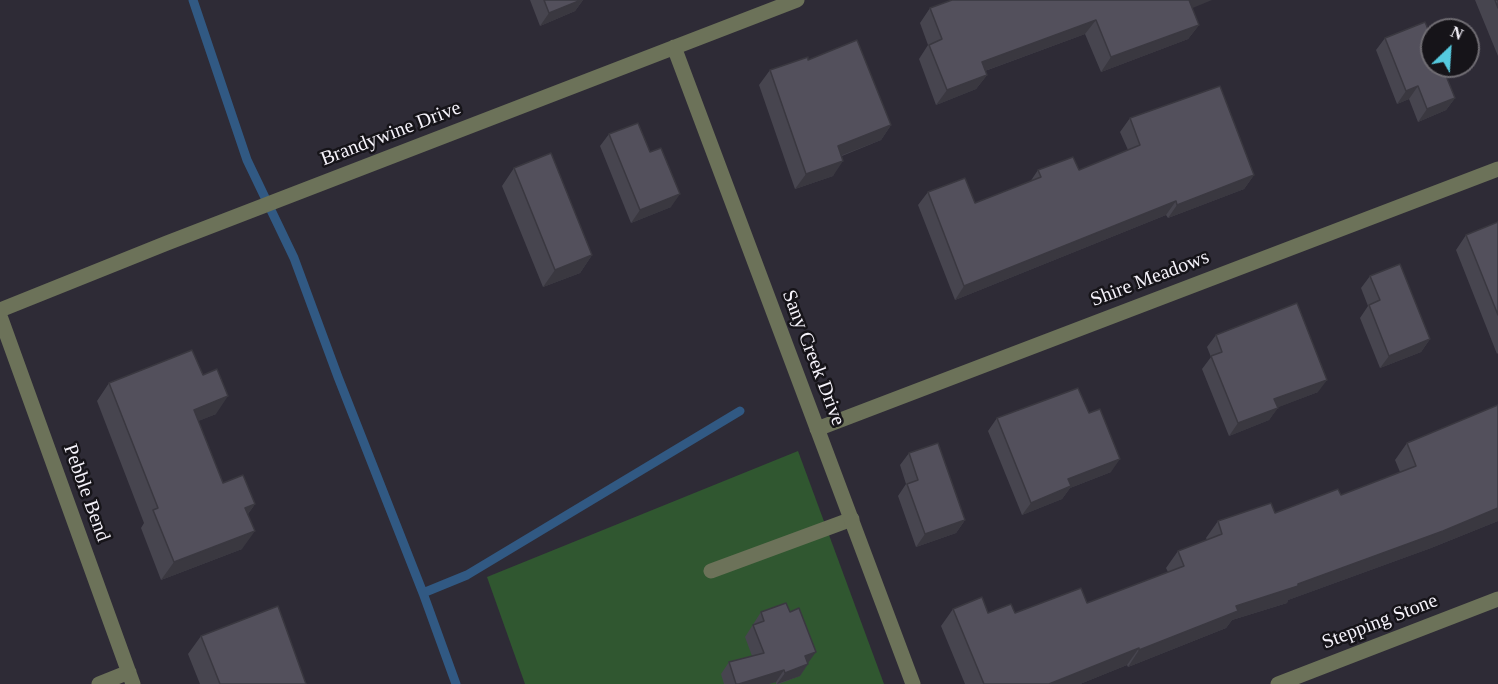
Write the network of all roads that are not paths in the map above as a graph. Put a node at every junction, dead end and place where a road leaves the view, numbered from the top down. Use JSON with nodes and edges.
{"nodes":[{"id":1,"x":797,"y":0,"type":"edge"},
{"id":2,"x":674,"y":47,"type":"junction"},
{"id":3,"x":1498,"y":169,"type":"edge"},
{"id":4,"x":0,"y":309,"type":"edge"},
{"id":5,"x":0,"y":316,"type":"edge"},
{"id":6,"x":817,"y":429,"type":"junction"},
{"id":7,"x":852,"y":519,"type":"junction"},
{"id":8,"x":711,"y":571,"type":"dead end"},
{"id":9,"x":1498,"y":599,"type":"edge"},
{"id":10,"x":131,"y":678,"type":"edge"},
{"id":11,"x":99,"y":684,"type":"edge"},
{"id":12,"x":913,"y":684,"type":"edge"},
{"id":13,"x":1278,"y":684,"type":"edge"}],
"edges":[{"from":1,"to":2,"type":"street","name":"Brandywine Drive"},
{"from":2,"to":4,"type":"street","name":"Brandywine Drive"},
{"from":2,"to":6,"type":"street","name":"Sany Creek Drive"},
{"from":3,"to":6,"type":"street","name":"Shire Meadows"},
{"from":5,"to":10,"type":"street","name":"Pebble Bend"},
{"from":6,"to":7,"type":"street","name":"Sany Creek Drive"},
{"from":7,"to":8,"type":"street"},
{"from":7,"to":12,"type":"street","name":"Sany Creek Drive"},
{"from":9,"to":13,"type":"street","name":"Stepping Stone"},
{"from":10,"to":11,"type":"street"}]}
